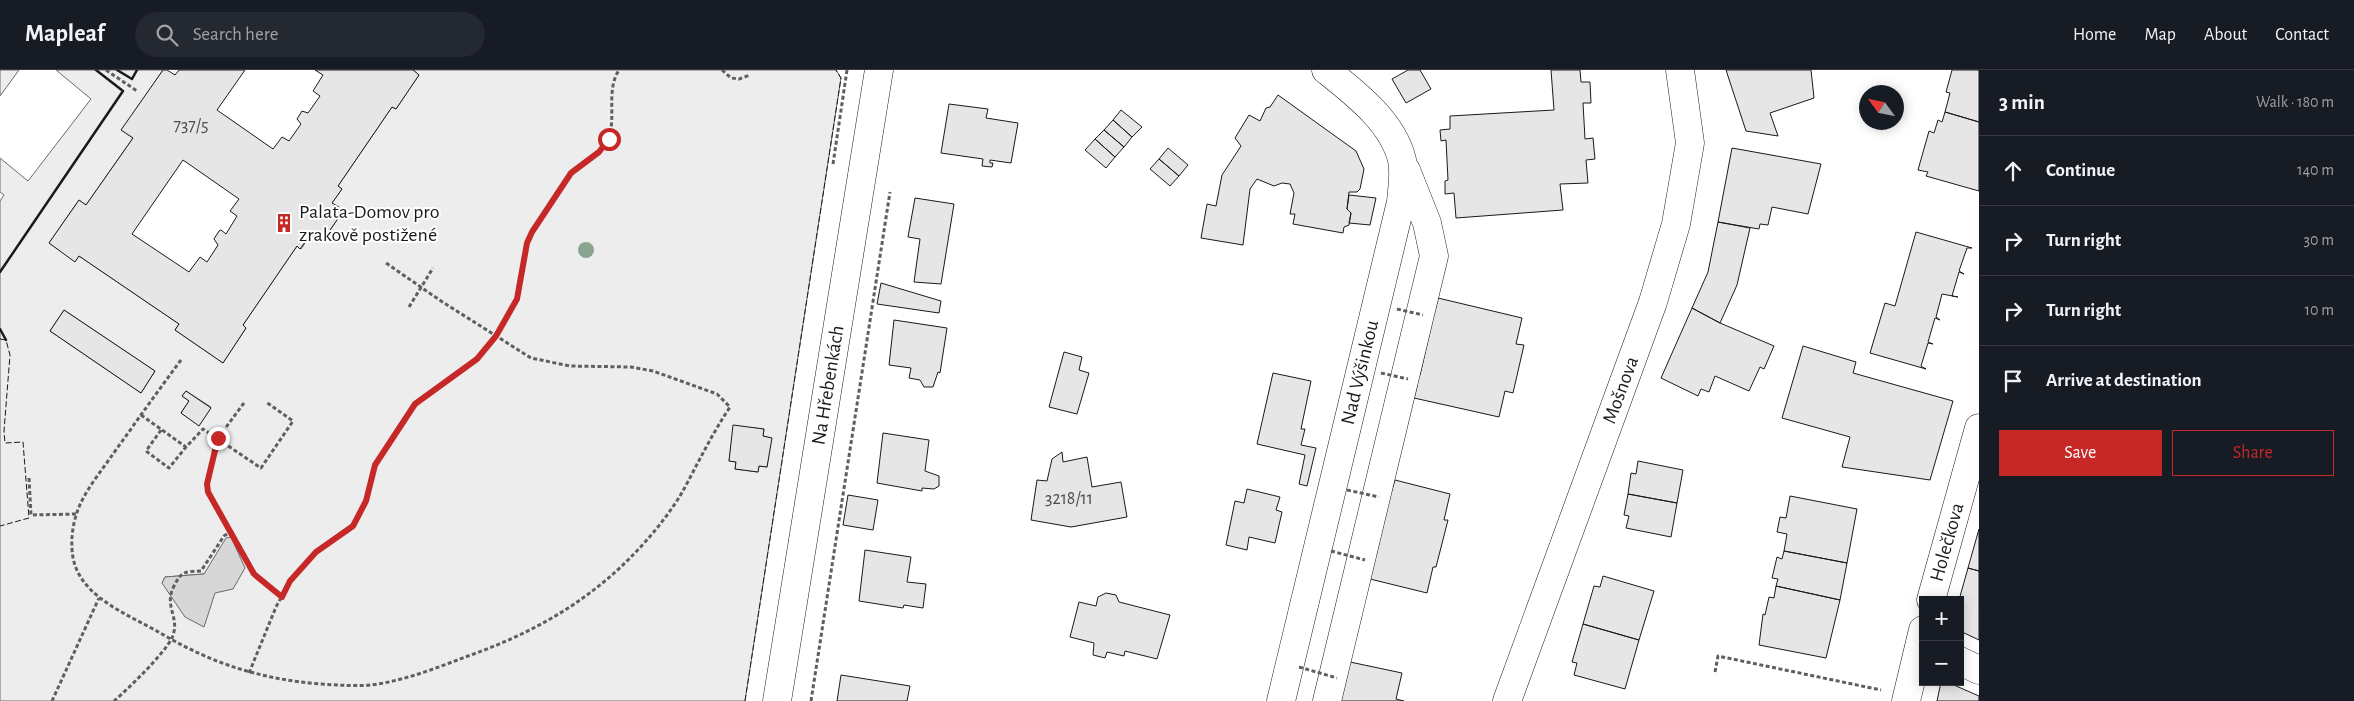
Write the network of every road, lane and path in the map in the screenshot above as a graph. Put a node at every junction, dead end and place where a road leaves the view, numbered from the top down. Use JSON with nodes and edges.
{"nodes":[{"id":1,"x":106,"y":70,"type":"edge"},
{"id":2,"x":619,"y":70,"type":"edge"},
{"id":3,"x":722,"y":70,"type":"edge"},
{"id":4,"x":879,"y":70,"type":"edge"},
{"id":5,"x":1326,"y":70,"type":"edge"},
{"id":6,"x":1680,"y":70,"type":"edge"},
{"id":7,"x":750,"y":75,"type":"dead end"},
{"id":8,"x":137,"y":90,"type":"dead end"},
{"id":9,"x":1402,"y":159,"type":"junction"},
{"id":10,"x":890,"y":191,"type":"dead end"},
{"id":11,"x":386,"y":263,"type":"dead end"},
{"id":12,"x":434,"y":268,"type":"dead end"},
{"id":13,"x":422,"y":288,"type":"junction"},
{"id":14,"x":410,"y":307,"type":"dead end"},
{"id":15,"x":1397,"y":309,"type":"dead end"},
{"id":16,"x":1423,"y":315,"type":"dead end"},
{"id":17,"x":496,"y":336,"type":"junction"},
{"id":18,"x":181,"y":360,"type":"dead end"},
{"id":19,"x":1381,"y":373,"type":"dead end"},
{"id":20,"x":1408,"y":379,"type":"dead end"},
{"id":21,"x":266,"y":402,"type":"dead end"},
{"id":22,"x":244,"y":403,"type":"dead end"},
{"id":23,"x":141,"y":415,"type":"junction"},
{"id":24,"x":1979,"y":428,"type":"edge"},
{"id":25,"x":162,"y":430,"type":"junction"},
{"id":26,"x":218,"y":438,"type":"junction"},
{"id":27,"x":186,"y":448,"type":"junction"},
{"id":28,"x":29,"y":478,"type":"dead end"},
{"id":29,"x":1347,"y":490,"type":"dead end"},
{"id":30,"x":1379,"y":497,"type":"dead end"},
{"id":31,"x":77,"y":514,"type":"junction"},
{"id":32,"x":232,"y":531,"type":"junction"},
{"id":33,"x":1331,"y":552,"type":"dead end"},
{"id":34,"x":1364,"y":560,"type":"dead end"},
{"id":35,"x":1932,"y":596,"type":"edge"},
{"id":36,"x":282,"y":597,"type":"junction"},
{"id":37,"x":99,"y":598,"type":"junction"},
{"id":38,"x":171,"y":639,"type":"junction"},
{"id":39,"x":1919,"y":639,"type":"edge"},
{"id":40,"x":1964,"y":663,"type":"edge"},
{"id":41,"x":1298,"y":667,"type":"dead end"},
{"id":42,"x":1979,"y":670,"type":"edge"},
{"id":43,"x":1715,"y":672,"type":"dead end"},
{"id":44,"x":249,"y":673,"type":"junction"},
{"id":45,"x":1332,"y":689,"type":"edge"},
{"id":46,"x":1895,"y":696,"type":"edge"},
{"id":47,"x":52,"y":701,"type":"edge"},
{"id":48,"x":114,"y":701,"type":"edge"},
{"id":49,"x":778,"y":701,"type":"edge"},
{"id":50,"x":811,"y":701,"type":"edge"},
{"id":51,"x":1281,"y":701,"type":"edge"},
{"id":52,"x":1508,"y":701,"type":"edge"}],
"edges":[{"from":1,"to":8,"type":"path"},
{"from":2,"to":17,"type":"path"},
{"from":3,"to":7,"type":"path"},
{"from":4,"to":49,"type":"street","name":"Na Hřebenkách"},
{"from":5,"to":9,"type":"street","name":"Nad Výšinkou"},
{"from":6,"to":52,"type":"street","name":"Mošnova"},
{"from":9,"to":45,"type":"street"},
{"from":9,"to":51,"type":"street","name":"Nad Výšinkou"},
{"from":10,"to":50,"type":"path"},
{"from":11,"to":13,"type":"path"},
{"from":12,"to":13,"type":"path"},
{"from":13,"to":14,"type":"path"},
{"from":13,"to":17,"type":"path"},
{"from":15,"to":16,"type":"path","bridge":true},
{"from":17,"to":36,"type":"path"},
{"from":17,"to":44,"type":"path"},
{"from":18,"to":23,"type":"path"},
{"from":19,"to":20,"type":"path","bridge":true},
{"from":21,"to":26,"type":"path"},
{"from":22,"to":26,"type":"path"},
{"from":23,"to":25,"type":"path"},
{"from":23,"to":31,"type":"path"},
{"from":24,"to":35,"type":"street","name":"Holečkova"},
{"from":25,"to":27,"type":"path"},
{"from":25,"to":27,"type":"path"},
{"from":26,"to":27,"type":"path"},
{"from":26,"to":32,"type":"path"},
{"from":28,"to":31,"type":"path"},
{"from":29,"to":30,"type":"path","bridge":true},
{"from":31,"to":37,"type":"path"},
{"from":32,"to":36,"type":"path"},
{"from":32,"to":38,"type":"path"},
{"from":33,"to":34,"type":"path","bridge":true},
{"from":36,"to":44,"type":"path"},
{"from":37,"to":38,"type":"path"},
{"from":37,"to":47,"type":"path"},
{"from":38,"to":44,"type":"path"},
{"from":38,"to":48,"type":"path"},
{"from":39,"to":46,"type":"street"},
{"from":40,"to":42,"type":"street"},
{"from":41,"to":45,"type":"path","bridge":true},
{"from":43,"to":46,"type":"path"}]}
